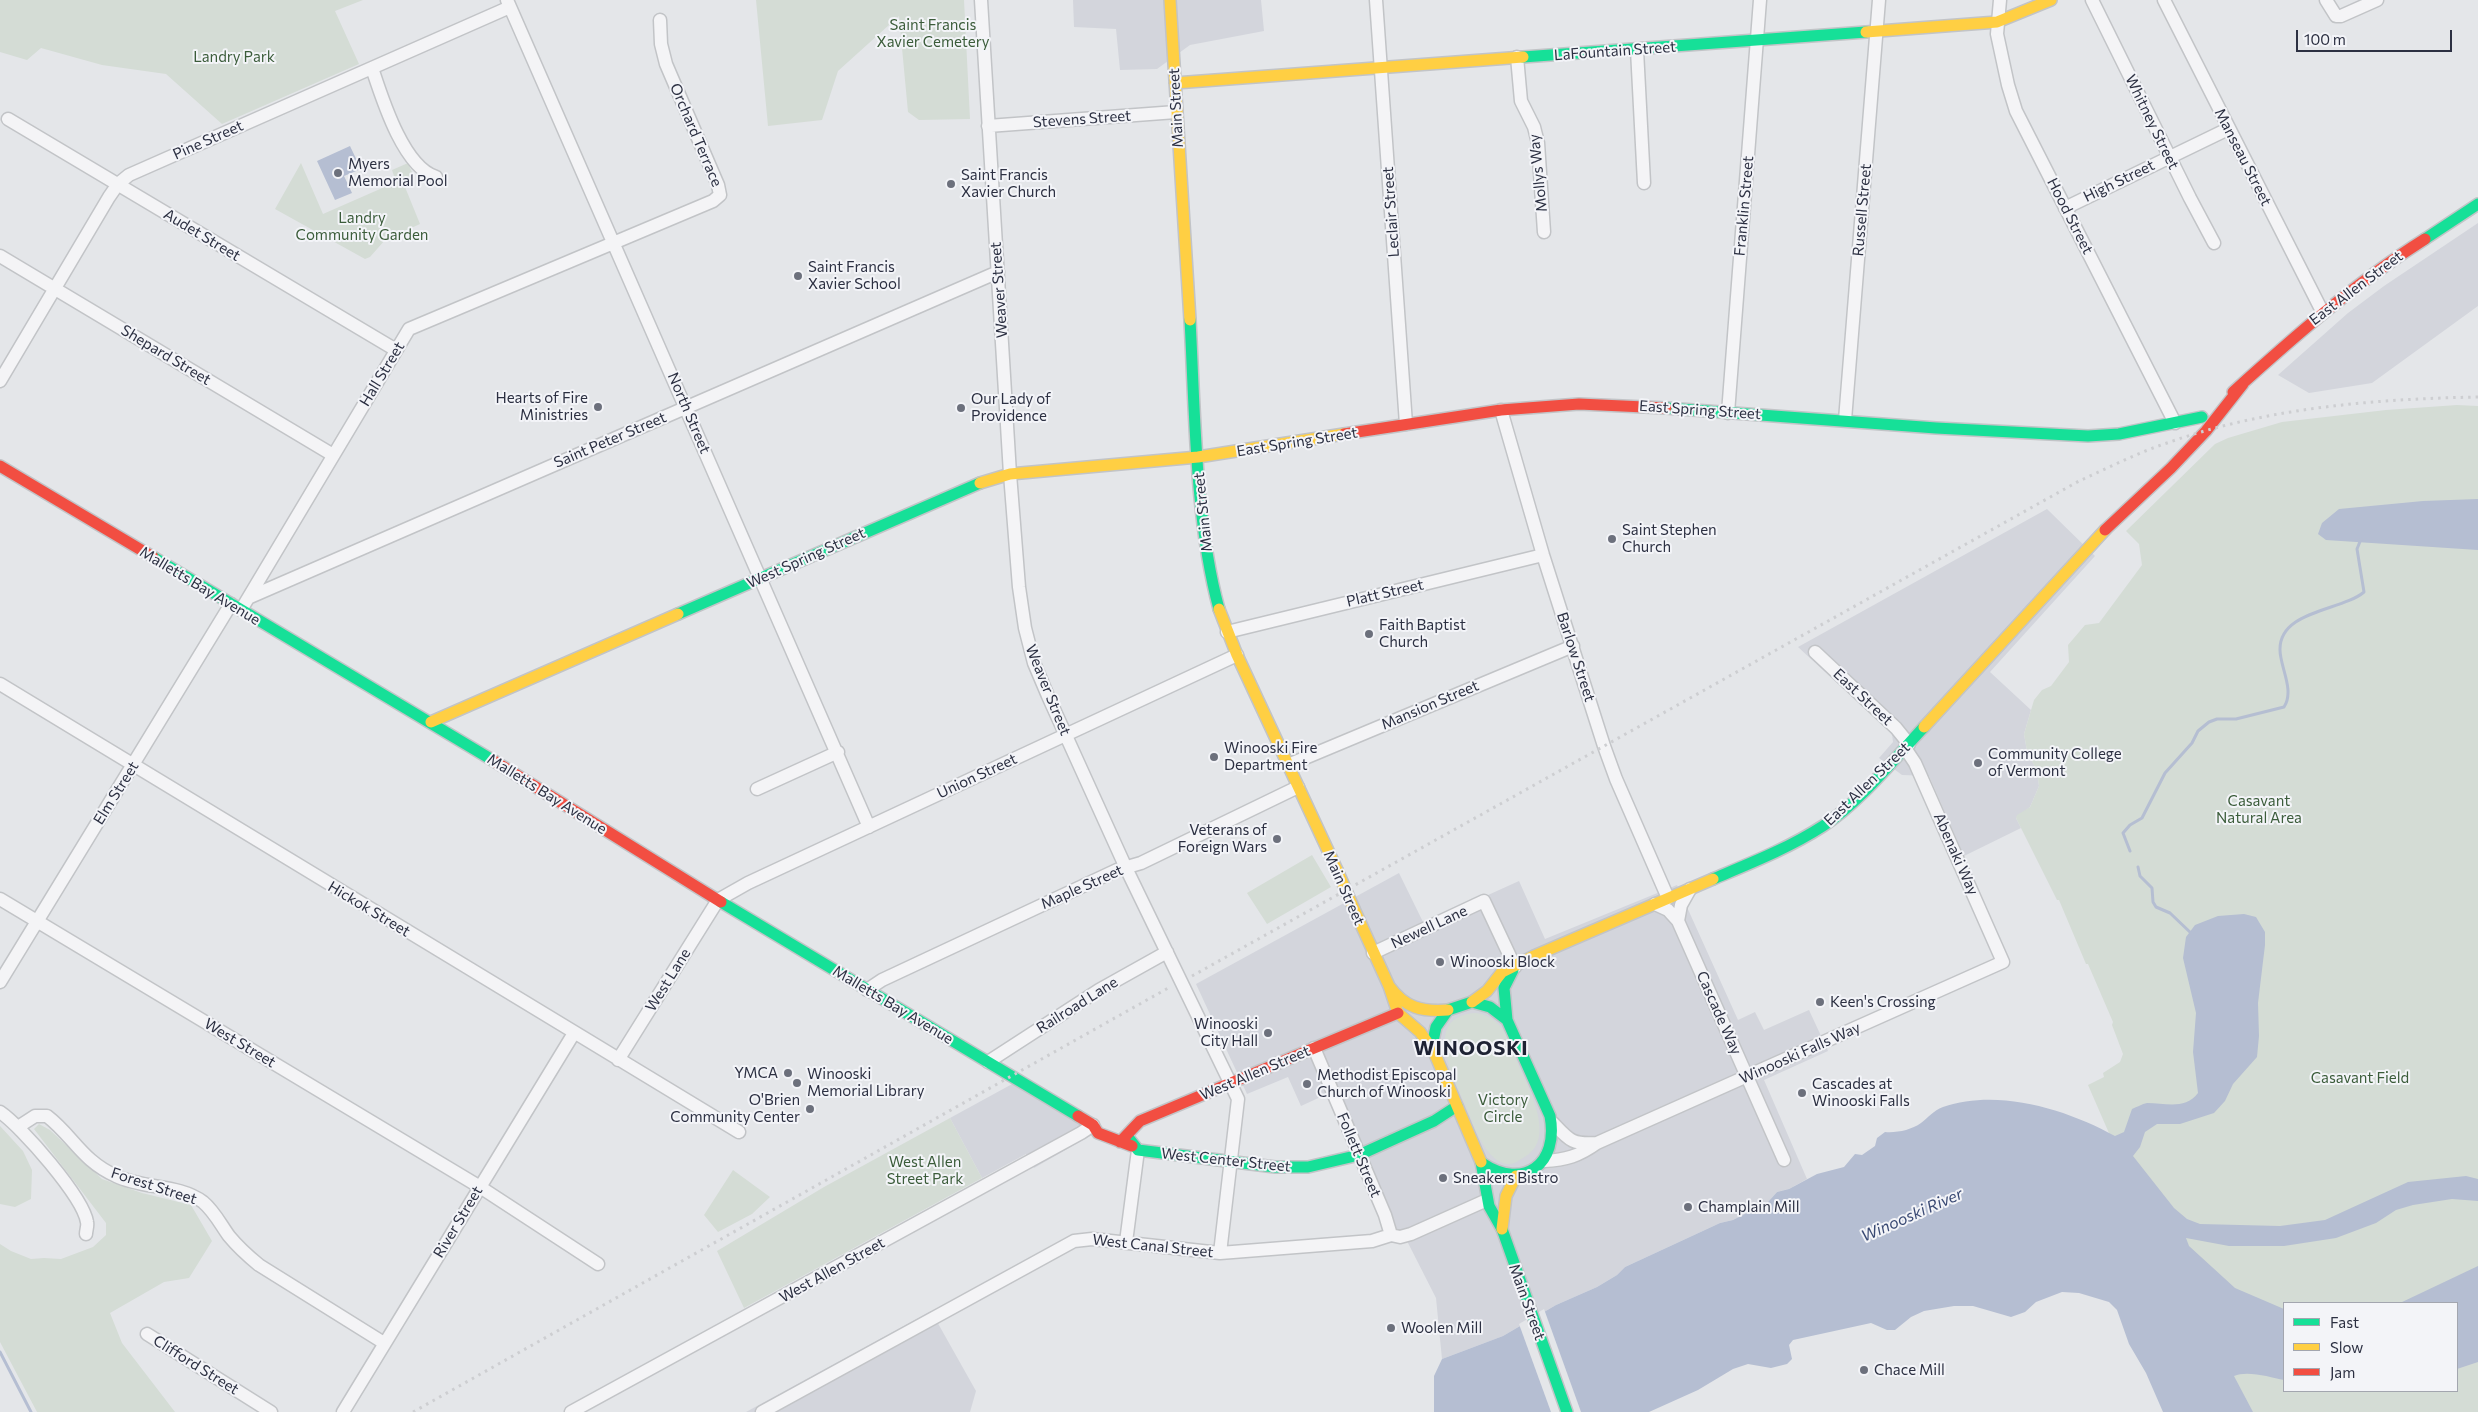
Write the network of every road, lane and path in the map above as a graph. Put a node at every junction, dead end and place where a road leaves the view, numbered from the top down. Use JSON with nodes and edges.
{"nodes":[{"id":1,"x":981,"y":0,"type":"edge"},
{"id":2,"x":1170,"y":0,"type":"edge"},
{"id":3,"x":1376,"y":0,"type":"edge"},
{"id":4,"x":1760,"y":0,"type":"edge"},
{"id":5,"x":1879,"y":0,"type":"edge"},
{"id":6,"x":2000,"y":0,"type":"edge"},
{"id":7,"x":2051,"y":0,"type":"edge"},
{"id":8,"x":2092,"y":0,"type":"edge"},
{"id":9,"x":2164,"y":0,"type":"edge"},
{"id":10,"x":2326,"y":0,"type":"edge"},
{"id":11,"x":2377,"y":0,"type":"edge"},
{"id":12,"x":509,"y":4,"type":"edge"},
{"id":13,"x":660,"y":20,"type":"dead end"},
{"id":14,"x":1997,"y":22,"type":"junction"},
{"id":15,"x":1877,"y":31,"type":"junction"},
{"id":16,"x":1758,"y":39,"type":"junction"},
{"id":17,"x":1637,"y":50,"type":"junction"},
{"id":18,"x":1517,"y":58,"type":"junction"},
{"id":19,"x":1381,"y":66,"type":"junction"},
{"id":20,"x":372,"y":68,"type":"junction"},
{"id":21,"x":1175,"y":83,"type":"junction"},
{"id":22,"x":1176,"y":112,"type":"junction"},
{"id":23,"x":8,"y":119,"type":"dead end"},
{"id":24,"x":988,"y":126,"type":"junction"},
{"id":25,"x":2228,"y":129,"type":"junction"},
{"id":26,"x":2170,"y":156,"type":"junction"},
{"id":27,"x":436,"y":177,"type":"dead end"},
{"id":28,"x":1644,"y":183,"type":"dead end"},
{"id":29,"x":118,"y":184,"type":"junction"},
{"id":30,"x":2478,"y":204,"type":"edge"},
{"id":31,"x":2065,"y":208,"type":"junction"},
{"id":32,"x":1544,"y":232,"type":"dead end"},
{"id":33,"x":614,"y":242,"type":"junction"},
{"id":34,"x":2214,"y":243,"type":"dead end"},
{"id":35,"x":0,"y":256,"type":"edge"},
{"id":36,"x":998,"y":272,"type":"junction"},
{"id":37,"x":56,"y":289,"type":"junction"},
{"id":38,"x":2322,"y":313,"type":"junction"},
{"id":39,"x":396,"y":350,"type":"junction"},
{"id":40,"x":0,"y":380,"type":"edge"},
{"id":41,"x":2243,"y":384,"type":"junction"},
{"id":42,"x":686,"y":407,"type":"junction"},
{"id":43,"x":1501,"y":410,"type":"junction"},
{"id":44,"x":1728,"y":413,"type":"junction"},
{"id":45,"x":2202,"y":417,"type":"junction"},
{"id":46,"x":1845,"y":420,"type":"junction"},
{"id":47,"x":2175,"y":423,"type":"junction"},
{"id":48,"x":1406,"y":424,"type":"junction"},
{"id":49,"x":2188,"y":431,"type":"dead end"},
{"id":50,"x":2169,"y":453,"type":"dead end"},
{"id":51,"x":333,"y":455,"type":"junction"},
{"id":52,"x":1198,"y":457,"type":"junction"},
{"id":53,"x":0,"y":466,"type":"edge"},
{"id":54,"x":1010,"y":474,"type":"junction"},
{"id":55,"x":2121,"y":514,"type":"junction"},
{"id":56,"x":1543,"y":555,"type":"junction"},
{"id":57,"x":762,"y":577,"type":"junction"},
{"id":58,"x":250,"y":597,"type":"junction"},
{"id":59,"x":236,"y":607,"type":"junction"},
{"id":60,"x":1227,"y":632,"type":"junction"},
{"id":61,"x":1573,"y":646,"type":"junction"},
{"id":62,"x":1815,"y":652,"type":"dead end"},
{"id":63,"x":1237,"y":655,"type":"junction"},
{"id":64,"x":0,"y":684,"type":"edge"},
{"id":65,"x":431,"y":722,"type":"junction"},
{"id":66,"x":1066,"y":735,"type":"junction"},
{"id":67,"x":1907,"y":746,"type":"junction"},
{"id":68,"x":838,"y":752,"type":"junction"},
{"id":69,"x":133,"y":765,"type":"junction"},
{"id":70,"x":1288,"y":765,"type":"junction"},
{"id":71,"x":1298,"y":787,"type":"junction"},
{"id":72,"x":757,"y":789,"type":"dead end"},
{"id":73,"x":869,"y":827,"type":"junction"},
{"id":74,"x":1126,"y":868,"type":"junction"},
{"id":75,"x":1690,"y":888,"type":"junction"},
{"id":76,"x":0,"y":898,"type":"edge"},
{"id":77,"x":1668,"y":898,"type":"junction"},
{"id":78,"x":718,"y":900,"type":"junction"},
{"id":79,"x":1655,"y":904,"type":"junction"},
{"id":80,"x":38,"y":921,"type":"junction"},
{"id":81,"x":1678,"y":921,"type":"junction"},
{"id":82,"x":1167,"y":952,"type":"junction"},
{"id":83,"x":1373,"y":953,"type":"junction"},
{"id":84,"x":2003,"y":962,"type":"joint"},
{"id":85,"x":1515,"y":967,"type":"junction"},
{"id":86,"x":0,"y":982,"type":"edge"},
{"id":87,"x":1389,"y":986,"type":"junction"},
{"id":88,"x":868,"y":990,"type":"junction"},
{"id":89,"x":1472,"y":1002,"type":"junction"},
{"id":90,"x":1448,"y":1010,"type":"junction"},
{"id":91,"x":1398,"y":1014,"type":"junction"},
{"id":92,"x":1507,"y":1020,"type":"junction"},
{"id":93,"x":574,"y":1032,"type":"junction"},
{"id":94,"x":1314,"y":1048,"type":"junction"},
{"id":95,"x":1434,"y":1052,"type":"junction"},
{"id":96,"x":618,"y":1060,"type":"junction"},
{"id":97,"x":988,"y":1062,"type":"junction"},
{"id":98,"x":1747,"y":1076,"type":"junction"},
{"id":99,"x":1230,"y":1083,"type":"junction"},
{"id":100,"x":1452,"y":1108,"type":"junction"},
{"id":101,"x":0,"y":1112,"type":"edge"},
{"id":102,"x":1553,"y":1123,"type":"junction"},
{"id":103,"x":1092,"y":1125,"type":"junction"},
{"id":104,"x":18,"y":1127,"type":"junction"},
{"id":105,"x":739,"y":1132,"type":"dead end"},
{"id":106,"x":1123,"y":1139,"type":"junction"},
{"id":107,"x":1596,"y":1143,"type":"junction"},
{"id":108,"x":1135,"y":1148,"type":"junction"},
{"id":109,"x":1359,"y":1156,"type":"junction"},
{"id":110,"x":1544,"y":1160,"type":"junction"},
{"id":111,"x":1784,"y":1160,"type":"dead end"},
{"id":112,"x":1230,"y":1162,"type":"junction"},
{"id":113,"x":1482,"y":1163,"type":"junction"},
{"id":114,"x":1516,"y":1176,"type":"junction"},
{"id":115,"x":480,"y":1187,"type":"junction"},
{"id":116,"x":1488,"y":1200,"type":"junction"},
{"id":117,"x":1502,"y":1229,"type":"junction"},
{"id":118,"x":86,"y":1234,"type":"dead end"},
{"id":119,"x":1391,"y":1235,"type":"junction"},
{"id":120,"x":1126,"y":1242,"type":"junction"},
{"id":121,"x":1220,"y":1253,"type":"junction"},
{"id":122,"x":598,"y":1264,"type":"dead end"},
{"id":123,"x":147,"y":1334,"type":"dead end"},
{"id":124,"x":384,"y":1343,"type":"junction"},
{"id":125,"x":271,"y":1412,"type":"edge"},
{"id":126,"x":343,"y":1412,"type":"edge"},
{"id":127,"x":571,"y":1412,"type":"edge"},
{"id":128,"x":762,"y":1412,"type":"edge"},
{"id":129,"x":1567,"y":1412,"type":"edge"}],
"edges":[{"from":1,"to":24,"type":"street","name":"Weaver Street"},
{"from":2,"to":21,"type":"street","name":"Main Street"},
{"from":3,"to":19,"type":"street","name":"Leclair Street"},
{"from":4,"to":16,"type":"street","name":"Franklin Street"},
{"from":5,"to":15,"type":"street","name":"Russell Street"},
{"from":6,"to":14,"type":"street","name":"Hood Street"},
{"from":7,"to":14,"type":"street","name":"LaFountain Street"},
{"from":8,"to":26,"type":"street","name":"Whitney Street"},
{"from":9,"to":25,"type":"street","name":"Manseau Street"},
{"from":10,"to":11,"type":"street"},
{"from":12,"to":20,"type":"street","name":"Pine Street"},
{"from":12,"to":33,"type":"street","name":"North Street"},
{"from":13,"to":33,"type":"street","name":"Orchard Terrace"},
{"from":14,"to":15,"type":"street","name":"LaFountain Street"},
{"from":14,"to":31,"type":"street","name":"Hood Street"},
{"from":15,"to":16,"type":"street","name":"LaFountain Street"},
{"from":15,"to":46,"type":"street","name":"Russell Street"},
{"from":16,"to":17,"type":"street","name":"LaFountain Street"},
{"from":16,"to":44,"type":"street","name":"Franklin Street"},
{"from":17,"to":18,"type":"street","name":"LaFountain Street"},
{"from":17,"to":28,"type":"street"},
{"from":18,"to":19,"type":"street","name":"LaFountain Street"},
{"from":18,"to":32,"type":"street","name":"Mollys Way"},
{"from":19,"to":21,"type":"street","name":"LaFountain Street"},
{"from":19,"to":48,"type":"street","name":"Leclair Street"},
{"from":20,"to":27,"type":"street"},
{"from":20,"to":29,"type":"street","name":"Pine Street"},
{"from":21,"to":22,"type":"street","name":"Main Street"},
{"from":22,"to":24,"type":"street","name":"Stevens Street"},
{"from":22,"to":52,"type":"street","name":"Main Street"},
{"from":23,"to":29,"type":"street","name":"Audet Street"},
{"from":24,"to":36,"type":"street","name":"Weaver Street"},
{"from":25,"to":26,"type":"street","name":"High Street"},
{"from":25,"to":38,"type":"street","name":"Manseau Street"},
{"from":26,"to":31,"type":"street","name":"High Street"},
{"from":26,"to":34,"type":"street","name":"Whitney Street"},
{"from":29,"to":37,"type":"street","name":"Pine Street"},
{"from":29,"to":39,"type":"street","name":"Audet Street"},
{"from":30,"to":38,"type":"street","name":"East Allen Street"},
{"from":31,"to":47,"type":"street","name":"Hood Street"},
{"from":33,"to":39,"type":"street","name":"Hall Street"},
{"from":33,"to":42,"type":"street","name":"North Street"},
{"from":35,"to":37,"type":"street","name":"Shepard Street"},
{"from":36,"to":42,"type":"street","name":"Saint Peter Street"},
{"from":36,"to":54,"type":"street","name":"Weaver Street"},
{"from":37,"to":40,"type":"street","name":"Pine Street"},
{"from":37,"to":51,"type":"street","name":"Shepard Street"},
{"from":38,"to":41,"type":"street","name":"East Allen Street"},
{"from":39,"to":51,"type":"street","name":"Hall Street"},
{"from":41,"to":45,"type":"street","name":"East Allen Street"},
{"from":41,"to":55,"type":"street","name":"East Allen Street"},
{"from":42,"to":57,"type":"street","name":"North Street"},
{"from":42,"to":58,"type":"street","name":"Saint Peter Street"},
{"from":43,"to":44,"type":"street","name":"East Spring Street"},
{"from":43,"to":48,"type":"street","name":"East Spring Street"},
{"from":43,"to":56,"type":"street","name":"Barlow Street"},
{"from":44,"to":46,"type":"street","name":"East Spring Street"},
{"from":45,"to":47,"type":"street","name":"East Spring Street"},
{"from":45,"to":49,"type":"street","name":"East Allen Street"},
{"from":46,"to":47,"type":"street","name":"East Spring Street"},
{"from":48,"to":52,"type":"street","name":"East Spring Street"},
{"from":50,"to":55,"type":"street","name":"East Allen Street"},
{"from":51,"to":58,"type":"street","name":"Hall Street"},
{"from":52,"to":54,"type":"street","name":"West Spring Street"},
{"from":52,"to":60,"type":"street","name":"Main Street"},
{"from":53,"to":59,"type":"street","name":"Malletts Bay Avenue"},
{"from":54,"to":57,"type":"street","name":"West Spring Street"},
{"from":54,"to":66,"type":"street","name":"Weaver Street"},
{"from":55,"to":67,"type":"street","name":"East Allen Street"},
{"from":56,"to":60,"type":"street","name":"Platt Street"},
{"from":56,"to":61,"type":"street","name":"Barlow Street"},
{"from":57,"to":65,"type":"street","name":"West Spring Street"},
{"from":57,"to":68,"type":"street","name":"North Street"},
{"from":58,"to":59,"type":"street","name":"Hall Street"},
{"from":59,"to":65,"type":"street","name":"Malletts Bay Avenue"},
{"from":59,"to":69,"type":"street","name":"Elm Street"},
{"from":60,"to":63,"type":"street","name":"Main Street"},
{"from":61,"to":70,"type":"street","name":"Mansion Street"},
{"from":61,"to":77,"type":"street","name":"Barlow Street"},
{"from":62,"to":67,"type":"street","name":"East Street"},
{"from":63,"to":66,"type":"street","name":"Union Street"},
{"from":63,"to":70,"type":"street","name":"Main Street"},
{"from":64,"to":69,"type":"street","name":"Hickok Street"},
{"from":65,"to":78,"type":"street","name":"Malletts Bay Avenue"},
{"from":66,"to":73,"type":"street","name":"Union Street"},
{"from":66,"to":74,"type":"street","name":"Weaver Street"},
{"from":67,"to":75,"type":"street","name":"East Allen Street"},
{"from":67,"to":84,"type":"street","name":"Abenaki Way"},
{"from":68,"to":72,"type":"street"},
{"from":68,"to":73,"type":"street","name":"North Street"},
{"from":69,"to":80,"type":"street","name":"Elm Street"},
{"from":69,"to":93,"type":"street","name":"Hickok Street"},
{"from":70,"to":71,"type":"street","name":"Main Street"},
{"from":71,"to":74,"type":"street","name":"Maple Street"},
{"from":71,"to":83,"type":"street","name":"Main Street","bridge":true},
{"from":73,"to":78,"type":"street","name":"Union Street"},
{"from":74,"to":82,"type":"street","name":"Weaver Street"},
{"from":74,"to":88,"type":"street","name":"Maple Street"},
{"from":75,"to":77,"type":"street","name":"East Allen Street"},
{"from":75,"to":81,"type":"street"},
{"from":76,"to":80,"type":"street","name":"West Street"},
{"from":77,"to":79,"type":"street","name":"East Allen Street"},
{"from":78,"to":88,"type":"street","name":"Malletts Bay Avenue"},
{"from":78,"to":96,"type":"street","name":"West Lane"},
{"from":79,"to":81,"type":"street","name":"Cascade Way"},
{"from":79,"to":85,"type":"street","name":"East Allen Street"},
{"from":80,"to":86,"type":"street","name":"Elm Street"},
{"from":80,"to":115,"type":"street","name":"West Street"},
{"from":81,"to":98,"type":"street","name":"Cascade Way"},
{"from":82,"to":97,"type":"street","name":"Railroad Lane"},
{"from":82,"to":99,"type":"street","name":"Weaver Street"},
{"from":83,"to":85,"type":"street","name":"Newell Lane"},
{"from":83,"to":87,"type":"street","name":"Main Street"},
{"from":84,"to":98,"type":"street","name":"Winooski Falls Way"},
{"from":85,"to":89,"type":"street","name":"East Allen Street"},
{"from":85,"to":92,"type":"street"},
{"from":87,"to":90,"type":"street","name":"Main Street"},
{"from":87,"to":91,"type":"street","name":"Main Street"},
{"from":88,"to":97,"type":"street","name":"Malletts Bay Avenue"},
{"from":89,"to":90,"type":"street","name":"Main Street"},
{"from":89,"to":92,"type":"street"},
{"from":90,"to":95,"type":"street","name":"Main Street"},
{"from":91,"to":94,"type":"street","name":"West Allen Street"},
{"from":91,"to":95,"type":"street","name":"Main Street"},
{"from":92,"to":102,"type":"street"},
{"from":93,"to":96,"type":"street","name":"Hickok Street"},
{"from":93,"to":115,"type":"street","name":"River Street"},
{"from":94,"to":99,"type":"street","name":"West Allen Street"},
{"from":94,"to":109,"type":"street","name":"Follett Street"},
{"from":95,"to":100,"type":"street","name":"Main Street"},
{"from":96,"to":105,"type":"street","name":"Hickok Street"},
{"from":97,"to":103,"type":"street","name":"Malletts Bay Avenue"},
{"from":98,"to":107,"type":"street","name":"Winooski Falls Way"},
{"from":98,"to":111,"type":"street","name":"Cascade Way"},
{"from":99,"to":106,"type":"street","name":"West Allen Street"},
{"from":99,"to":112,"type":"street","name":"Weaver Street"},
{"from":100,"to":109,"type":"street","name":"West Center Street"},
{"from":100,"to":113,"type":"street","name":"Main Street"},
{"from":101,"to":104,"type":"street"},
{"from":102,"to":107,"type":"street","name":"Winooski Falls Way"},
{"from":102,"to":110,"type":"street"},
{"from":103,"to":106,"type":"street","name":"Malletts Bay Avenue"},
{"from":103,"to":127,"type":"street","name":"West Allen Street"},
{"from":104,"to":118,"type":"street"},
{"from":104,"to":124,"type":"street","name":"Forest Street"},
{"from":106,"to":108,"type":"street","name":"West Center Street"},
{"from":107,"to":110,"type":"street","name":"Winooski Falls Way"},
{"from":108,"to":112,"type":"street","name":"West Center Street"},
{"from":108,"to":120,"type":"street"},
{"from":109,"to":112,"type":"street","name":"West Center Street"},
{"from":109,"to":119,"type":"street","name":"Follett Street"},
{"from":110,"to":114,"type":"street"},
{"from":112,"to":121,"type":"street","name":"Weaver Street"},
{"from":113,"to":114,"type":"street"},
{"from":113,"to":116,"type":"street","name":"Main Street"},
{"from":114,"to":117,"type":"street","name":"Main Street"},
{"from":115,"to":122,"type":"street","name":"West Street"},
{"from":115,"to":124,"type":"street","name":"River Street"},
{"from":116,"to":117,"type":"street","name":"Main Street"},
{"from":116,"to":119,"type":"street","name":"West Canal Street"},
{"from":117,"to":129,"type":"street","name":"Main Street"},
{"from":119,"to":121,"type":"street","name":"West Canal Street"},
{"from":120,"to":121,"type":"street","name":"West Canal Street"},
{"from":120,"to":128,"type":"street","name":"West Canal Street"},
{"from":123,"to":125,"type":"street","name":"Clifford Street"},
{"from":124,"to":126,"type":"street","name":"River Street"}]}
